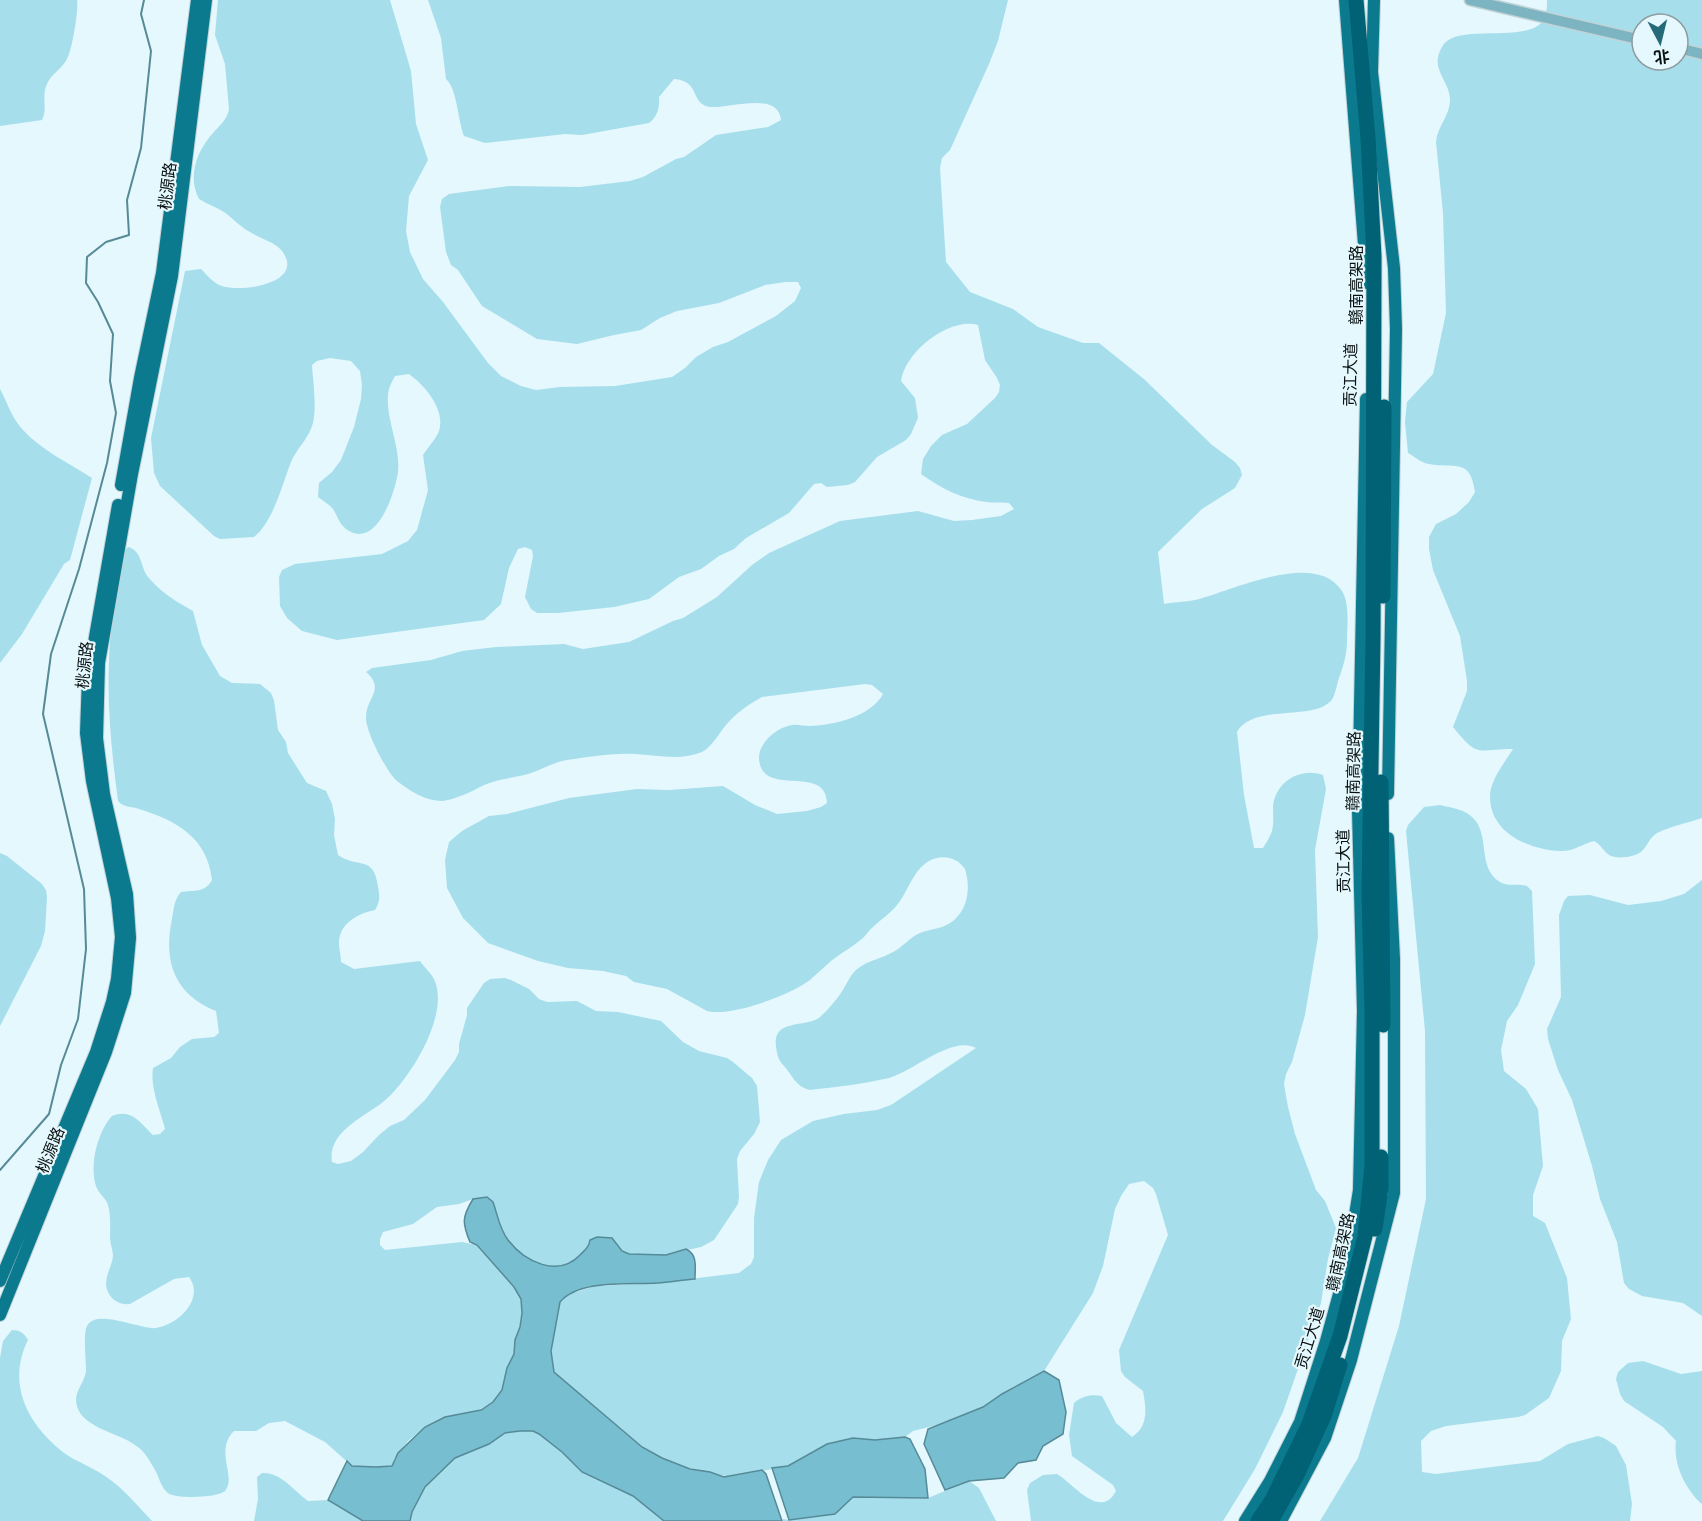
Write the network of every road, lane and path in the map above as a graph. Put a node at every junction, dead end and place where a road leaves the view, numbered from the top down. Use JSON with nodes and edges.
{"nodes":[{"id":1,"x":197,"y":0,"type":"edge"},
{"id":2,"x":206,"y":0,"type":"edge"},
{"id":3,"x":1345,"y":0,"type":"edge"},
{"id":4,"x":1356,"y":0,"type":"edge"},
{"id":5,"x":1365,"y":0,"type":"edge"},
{"id":6,"x":1374,"y":0,"type":"edge"},
{"id":7,"x":1470,"y":0,"type":"edge"},
{"id":8,"x":1630,"y":37,"type":"edge"},
{"id":9,"x":1395,"y":435,"type":"junction"},
{"id":10,"x":1366,"y":436,"type":"junction"},
{"id":11,"x":1379,"y":509,"type":"junction"},
{"id":12,"x":0,"y":1281,"type":"edge"},
{"id":13,"x":0,"y":1315,"type":"edge"},
{"id":14,"x":1245,"y":1521,"type":"edge"},
{"id":15,"x":1258,"y":1521,"type":"edge"},
{"id":16,"x":1271,"y":1521,"type":"edge"},
{"id":17,"x":1281,"y":1521,"type":"edge"}],
"edges":[{"from":1,"to":12,"type":"main road","name":"桃源路"},
{"from":2,"to":13,"type":"main road","name":"桃源路"},
{"from":3,"to":10,"type":"main road","name":"贡江大道"},
{"from":4,"to":11,"type":"highway","name":"赣南高架路"},
{"from":5,"to":11,"type":"highway","name":"赣南高架路"},
{"from":6,"to":9,"type":"main road"},
{"from":7,"to":8,"type":"street"},
{"from":9,"to":11,"type":"highway"},
{"from":9,"to":17,"type":"main road"},
{"from":10,"to":11,"type":"highway"},
{"from":10,"to":14,"type":"main road","name":"贡江大道"},
{"from":11,"to":15,"type":"highway","name":"赣南高架路"},
{"from":11,"to":16,"type":"highway","name":"赣南高架路"}]}
